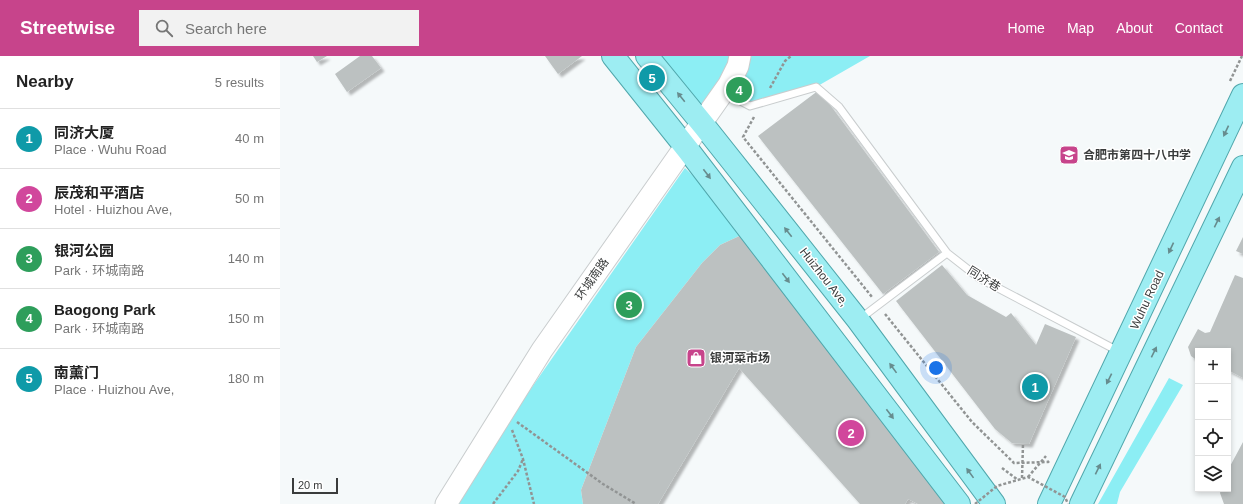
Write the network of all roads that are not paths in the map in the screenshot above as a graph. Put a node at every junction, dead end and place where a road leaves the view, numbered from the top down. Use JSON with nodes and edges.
{"nodes":[{"id":1,"x":613,"y":56,"type":"edge"},
{"id":2,"x":647,"y":56,"type":"edge"},
{"id":3,"x":740,"y":56,"type":"edge"},
{"id":4,"x":1236,"y":89,"type":"edge"},
{"id":5,"x":727,"y":94,"type":"dead end"},
{"id":6,"x":702,"y":123,"type":"junction"},
{"id":7,"x":685,"y":147,"type":"junction"},
{"id":8,"x":1243,"y":168,"type":"edge"},
{"id":9,"x":947,"y":253,"type":"junction"},
{"id":10,"x":858,"y":320,"type":"junction"},
{"id":11,"x":1122,"y":353,"type":"junction"},
{"id":12,"x":446,"y":504,"type":"edge"},
{"id":13,"x":959,"y":504,"type":"edge"},
{"id":14,"x":994,"y":504,"type":"edge"},
{"id":15,"x":1049,"y":504,"type":"edge"},
{"id":16,"x":1081,"y":504,"type":"edge"}],
"edges":[{"from":1,"to":7,"type":"main road"},
{"from":6,"to":2,"type":"main road","name":"Huizhou Ave,","one_way":true},
{"from":3,"to":6,"type":"street","name":"环城南路"},
{"from":4,"to":11,"type":"main road","name":"Wuhu Road","one_way":true},
{"from":5,"to":9,"type":"lane","name":"同济巷"},
{"from":6,"to":7,"type":"street","name":"环城南路"},
{"from":10,"to":6,"type":"main road","name":"Huizhou Ave,","one_way":true},
{"from":7,"to":12,"type":"street","name":"环城南路"},
{"from":7,"to":13,"type":"main road","one_way":true},
{"from":16,"to":8,"type":"main road","one_way":true},
{"from":9,"to":10,"type":"lane"},
{"from":9,"to":11,"type":"lane","name":"同济巷"},
{"from":14,"to":10,"type":"main road","name":"Huizhou Ave,","one_way":true},
{"from":11,"to":15,"type":"main road","name":"Wuhu Road","one_way":true}]}
